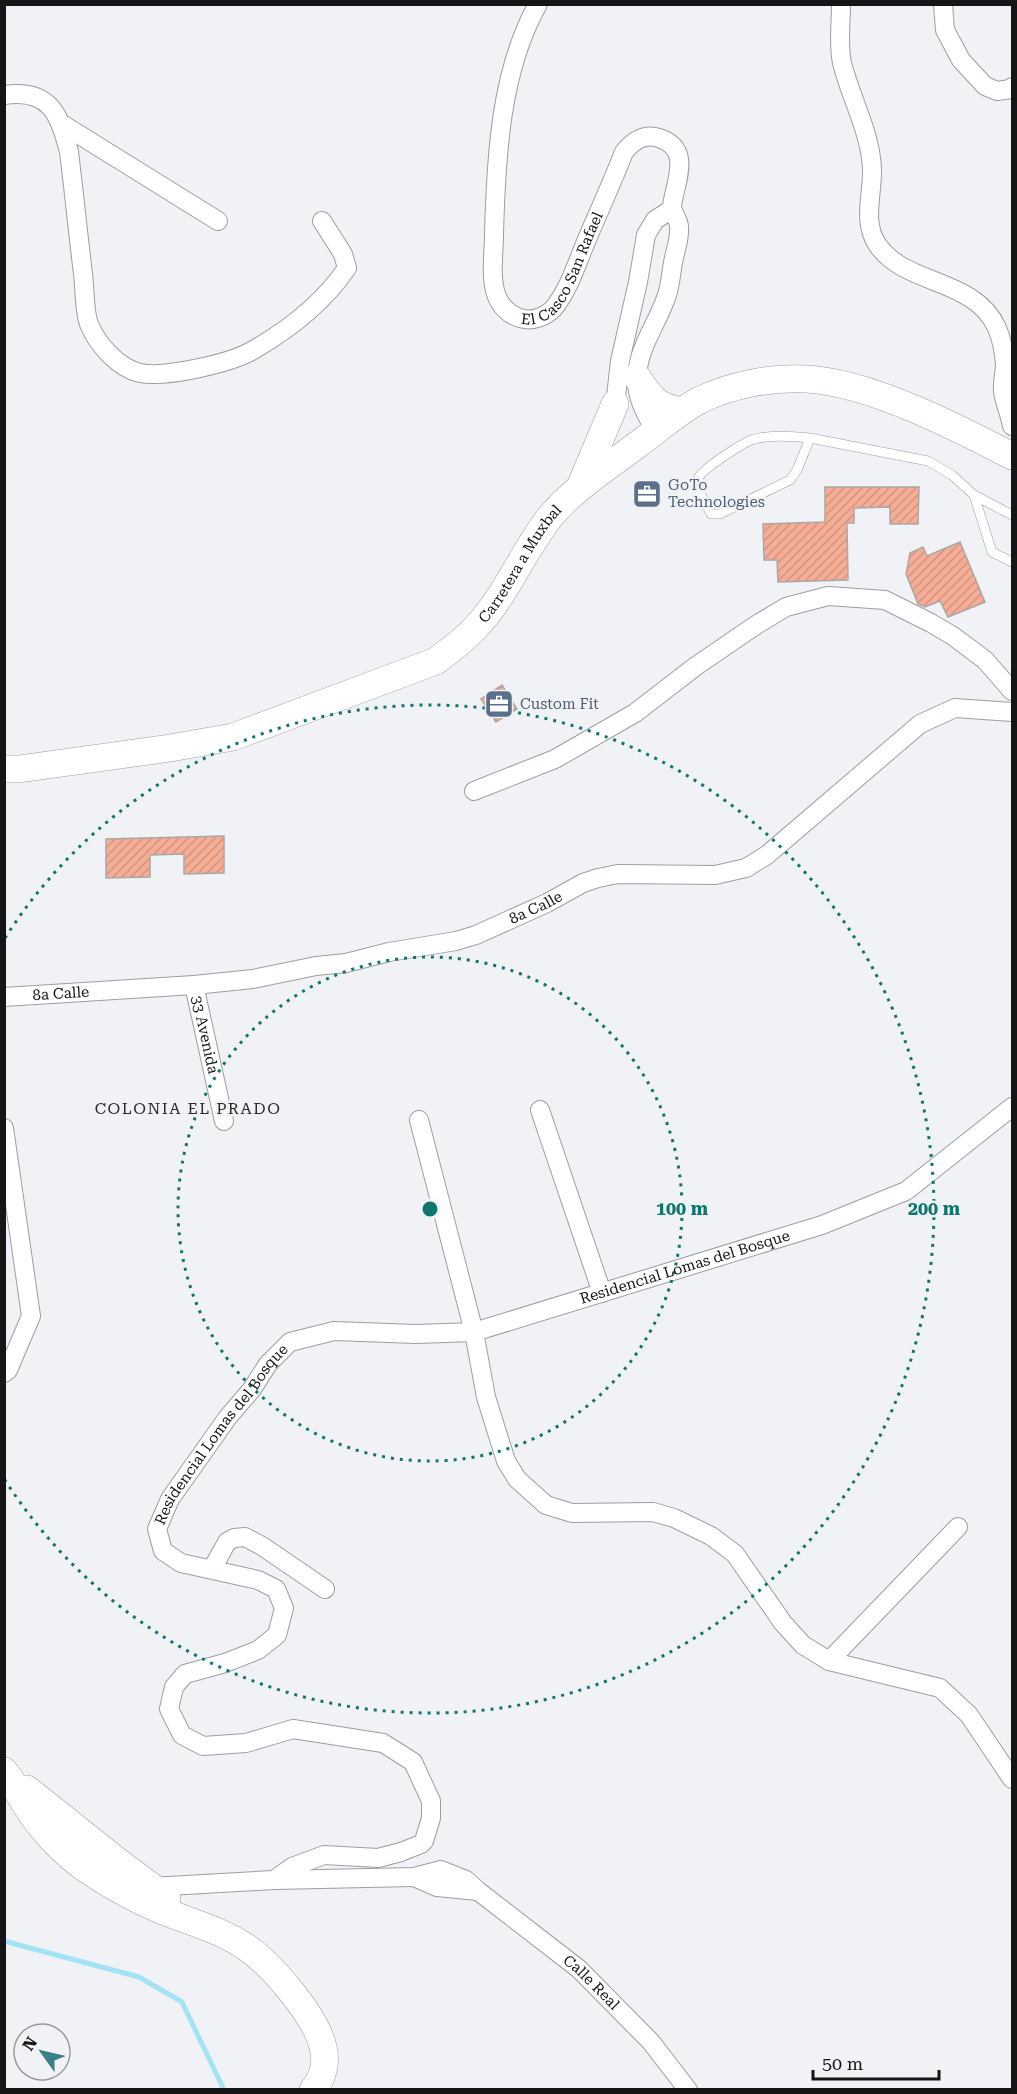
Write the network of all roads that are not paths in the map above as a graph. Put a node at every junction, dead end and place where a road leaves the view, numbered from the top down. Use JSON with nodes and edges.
{"nodes":[{"id":1,"x":538,"y":4,"type":"edge"},
{"id":2,"x":841,"y":4,"type":"edge"},
{"id":3,"x":943,"y":4,"type":"edge"},
{"id":4,"x":1012,"y":89,"type":"edge"},
{"id":5,"x":4,"y":95,"type":"edge"},
{"id":6,"x":62,"y":124,"type":"junction"},
{"id":7,"x":672,"y":209,"type":"junction"},
{"id":8,"x":218,"y":221,"type":"dead end"},
{"id":9,"x":322,"y":221,"type":"dead end"},
{"id":10,"x":638,"y":282,"type":"junction"},
{"id":11,"x":669,"y":286,"type":"junction"},
{"id":12,"x":1009,"y":367,"type":"edge"},
{"id":13,"x":637,"y":377,"type":"junction"},
{"id":14,"x":615,"y":404,"type":"junction"},
{"id":15,"x":681,"y":411,"type":"junction"},
{"id":16,"x":656,"y":431,"type":"junction"},
{"id":17,"x":810,"y":438,"type":"junction"},
{"id":18,"x":1011,"y":441,"type":"edge"},
{"id":19,"x":608,"y":467,"type":"junction"},
{"id":20,"x":579,"y":488,"type":"junction"},
{"id":21,"x":974,"y":495,"type":"junction"},
{"id":22,"x":1012,"y":515,"type":"edge"},
{"id":23,"x":1012,"y":562,"type":"edge"},
{"id":24,"x":1012,"y":691,"type":"edge"},
{"id":25,"x":1012,"y":707,"type":"edge"},
{"id":26,"x":4,"y":769,"type":"edge"},
{"id":27,"x":474,"y":791,"type":"dead end"},
{"id":28,"x":194,"y":985,"type":"junction"},
{"id":29,"x":4,"y":997,"type":"edge"},
{"id":30,"x":1012,"y":1107,"type":"edge"},
{"id":31,"x":540,"y":1110,"type":"dead end"},
{"id":32,"x":420,"y":1120,"type":"dead end"},
{"id":33,"x":224,"y":1121,"type":"dead end"},
{"id":34,"x":4,"y":1128,"type":"edge"},
{"id":35,"x":602,"y":1293,"type":"junction"},
{"id":36,"x":474,"y":1332,"type":"junction"},
{"id":37,"x":4,"y":1373,"type":"edge"},
{"id":38,"x":958,"y":1527,"type":"dead end"},
{"id":39,"x":212,"y":1569,"type":"junction"},
{"id":40,"x":325,"y":1588,"type":"dead end"},
{"id":41,"x":829,"y":1661,"type":"junction"},
{"id":42,"x":8,"y":1775,"type":"edge"},
{"id":43,"x":1012,"y":1779,"type":"edge"},
{"id":44,"x":111,"y":1875,"type":"junction"},
{"id":45,"x":274,"y":1880,"type":"junction"},
{"id":46,"x":151,"y":1887,"type":"junction"},
{"id":47,"x":190,"y":1919,"type":"junction"},
{"id":48,"x":313,"y":2090,"type":"edge"},
{"id":49,"x":688,"y":2090,"type":"edge"}],
"edges":[{"from":1,"to":7,"type":"street","name":"El Casco San Rafael"},
{"from":2,"to":12,"type":"street"},
{"from":3,"to":4,"type":"street"},
{"from":5,"to":6,"type":"street"},
{"from":6,"to":8,"type":"street"},
{"from":6,"to":9,"type":"street"},
{"from":7,"to":10,"type":"street"},
{"from":7,"to":11,"type":"street","name":"El Casco San Rafael"},
{"from":10,"to":11,"type":"street"},
{"from":10,"to":14,"type":"street"},
{"from":11,"to":13,"type":"street","name":"El Casco San Rafael"},
{"from":12,"to":18,"type":"street"},
{"from":13,"to":15,"type":"main road"},
{"from":13,"to":16,"type":"street","name":"El Casco San Rafael"},
{"from":14,"to":19,"type":"street"},
{"from":14,"to":20,"type":"main road"},
{"from":15,"to":16,"type":"main road","name":"Carretera a Muxbal"},
{"from":15,"to":18,"type":"main road","name":"Carretera a Muxbal"},
{"from":16,"to":19,"type":"main road","name":"Carretera a Muxbal"},
{"from":17,"to":17,"type":"lane"},
{"from":17,"to":21,"type":"lane"},
{"from":19,"to":20,"type":"main road","name":"Carretera a Muxbal"},
{"from":20,"to":26,"type":"main road","name":"Carretera a Muxbal"},
{"from":21,"to":22,"type":"lane"},
{"from":21,"to":23,"type":"lane"},
{"from":24,"to":27,"type":"street"},
{"from":25,"to":28,"type":"street","name":"8a Calle"},
{"from":28,"to":29,"type":"street","name":"8a Calle"},
{"from":28,"to":33,"type":"street","name":"33 Avenida"},
{"from":30,"to":35,"type":"street","name":"Residencial Lomas del Bosque"},
{"from":31,"to":35,"type":"street"},
{"from":32,"to":36,"type":"street"},
{"from":34,"to":37,"type":"street"},
{"from":35,"to":36,"type":"street","name":"Residencial Lomas del Bosque"},
{"from":36,"to":39,"type":"street","name":"Residencial Lomas del Bosque"},
{"from":36,"to":41,"type":"street"},
{"from":38,"to":41,"type":"street"},
{"from":39,"to":40,"type":"street"},
{"from":39,"to":45,"type":"street","name":"Residencial Lomas del Bosque"},
{"from":41,"to":43,"type":"street"},
{"from":42,"to":44,"type":"main road"},
{"from":44,"to":46,"type":"main road"},
{"from":44,"to":47,"type":"main road"},
{"from":45,"to":46,"type":"street","name":"Calle Real"},
{"from":45,"to":49,"type":"street","name":"Calle Real"},
{"from":46,"to":47,"type":"main road"},
{"from":47,"to":48,"type":"main road"}]}
